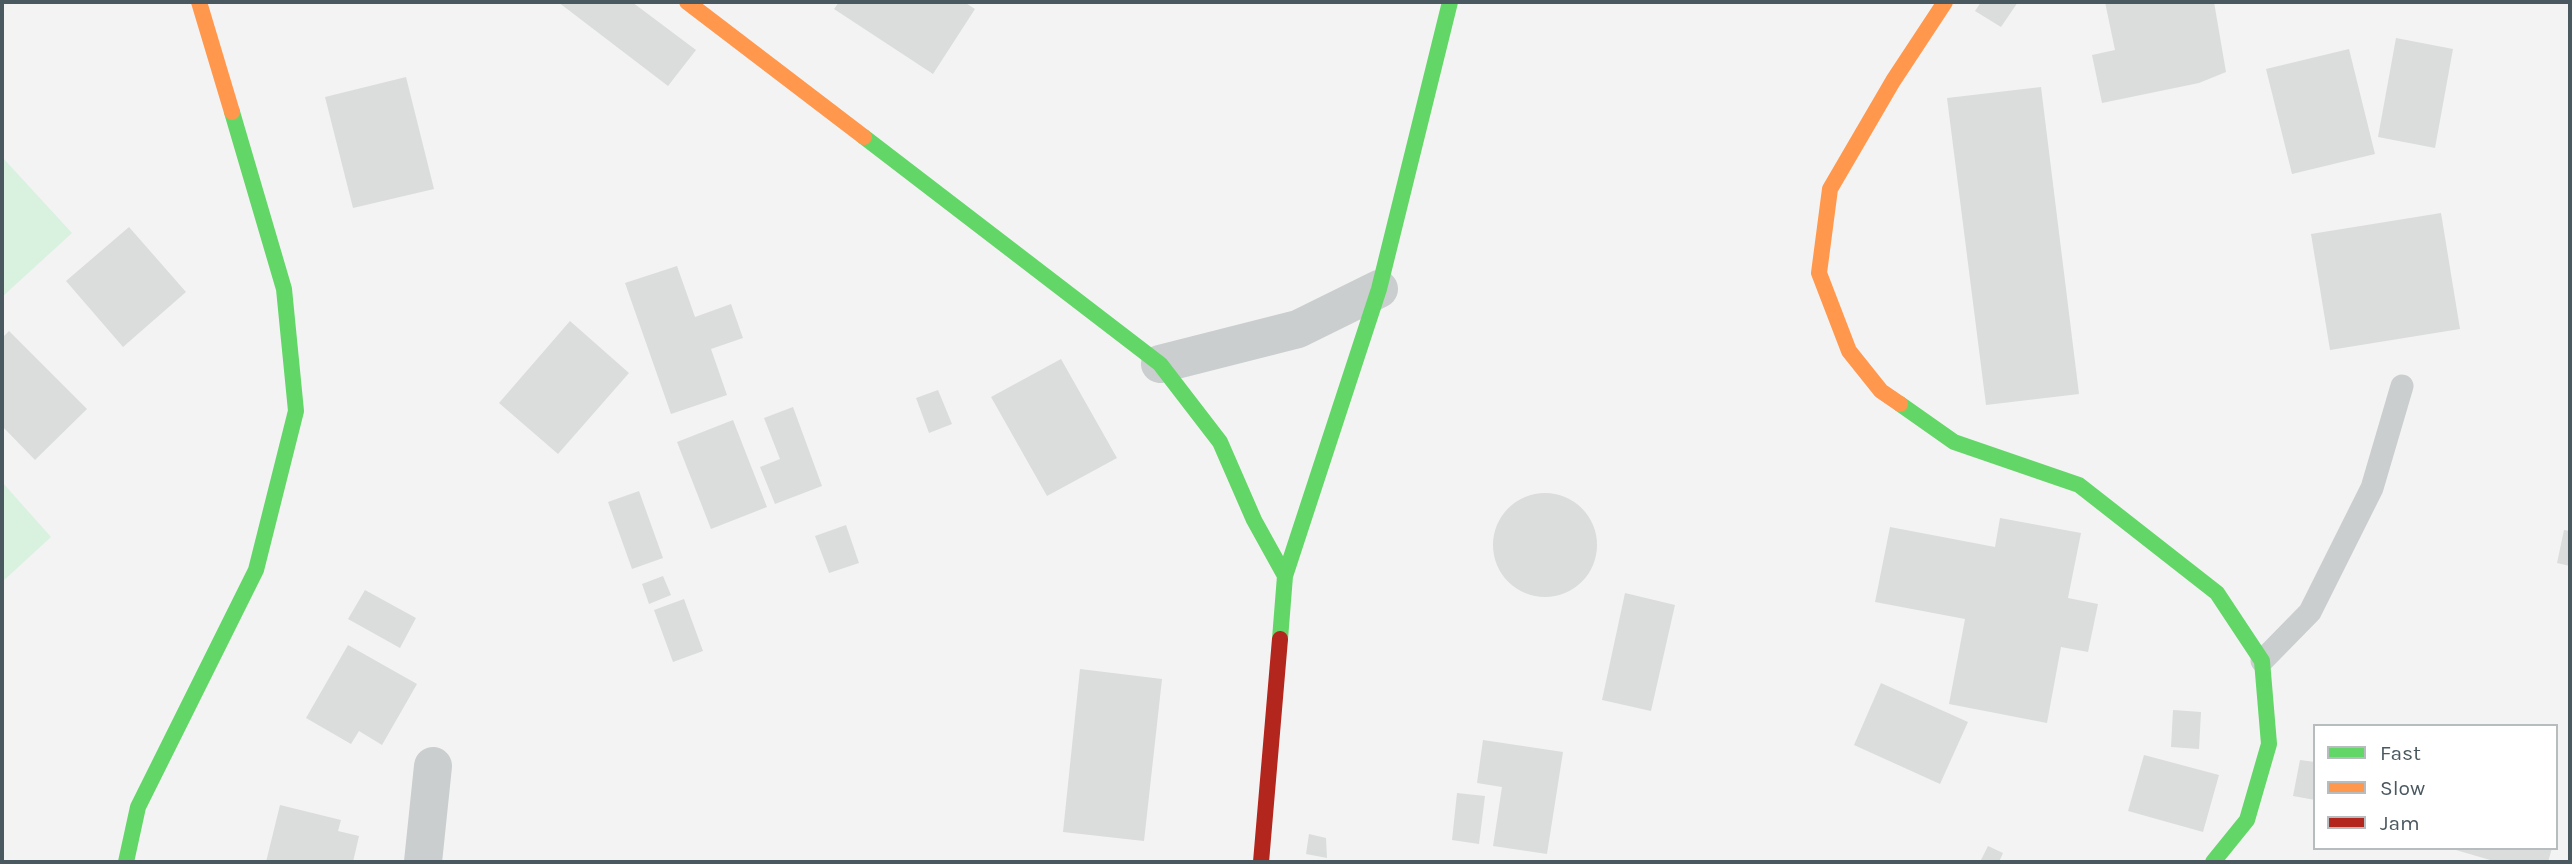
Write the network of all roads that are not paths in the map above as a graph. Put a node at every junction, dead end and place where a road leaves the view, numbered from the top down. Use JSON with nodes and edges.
{"nodes":[{"id":1,"x":199,"y":2,"type":"edge"},
{"id":2,"x":687,"y":2,"type":"edge"},
{"id":3,"x":1450,"y":2,"type":"edge"},
{"id":4,"x":1945,"y":2,"type":"edge"},
{"id":5,"x":1379,"y":289,"type":"junction"},
{"id":6,"x":1160,"y":364,"type":"junction"},
{"id":7,"x":2402,"y":386,"type":"dead end"},
{"id":8,"x":1285,"y":576,"type":"junction"},
{"id":9,"x":2262,"y":661,"type":"junction"},
{"id":10,"x":433,"y":766,"type":"dead end"},
{"id":11,"x":126,"y":862,"type":"edge"},
{"id":12,"x":423,"y":862,"type":"edge"},
{"id":13,"x":1261,"y":862,"type":"edge"},
{"id":14,"x":2213,"y":862,"type":"edge"}],
"edges":[{"from":1,"to":11,"type":"street"},
{"from":2,"to":6,"type":"street"},
{"from":3,"to":5,"type":"street"},
{"from":4,"to":9,"type":"street"},
{"from":5,"to":6,"type":"street"},
{"from":5,"to":8,"type":"street"},
{"from":6,"to":8,"type":"street"},
{"from":7,"to":9,"type":"lane"},
{"from":8,"to":13,"type":"street"},
{"from":9,"to":14,"type":"street"},
{"from":10,"to":12,"type":"street"}]}
